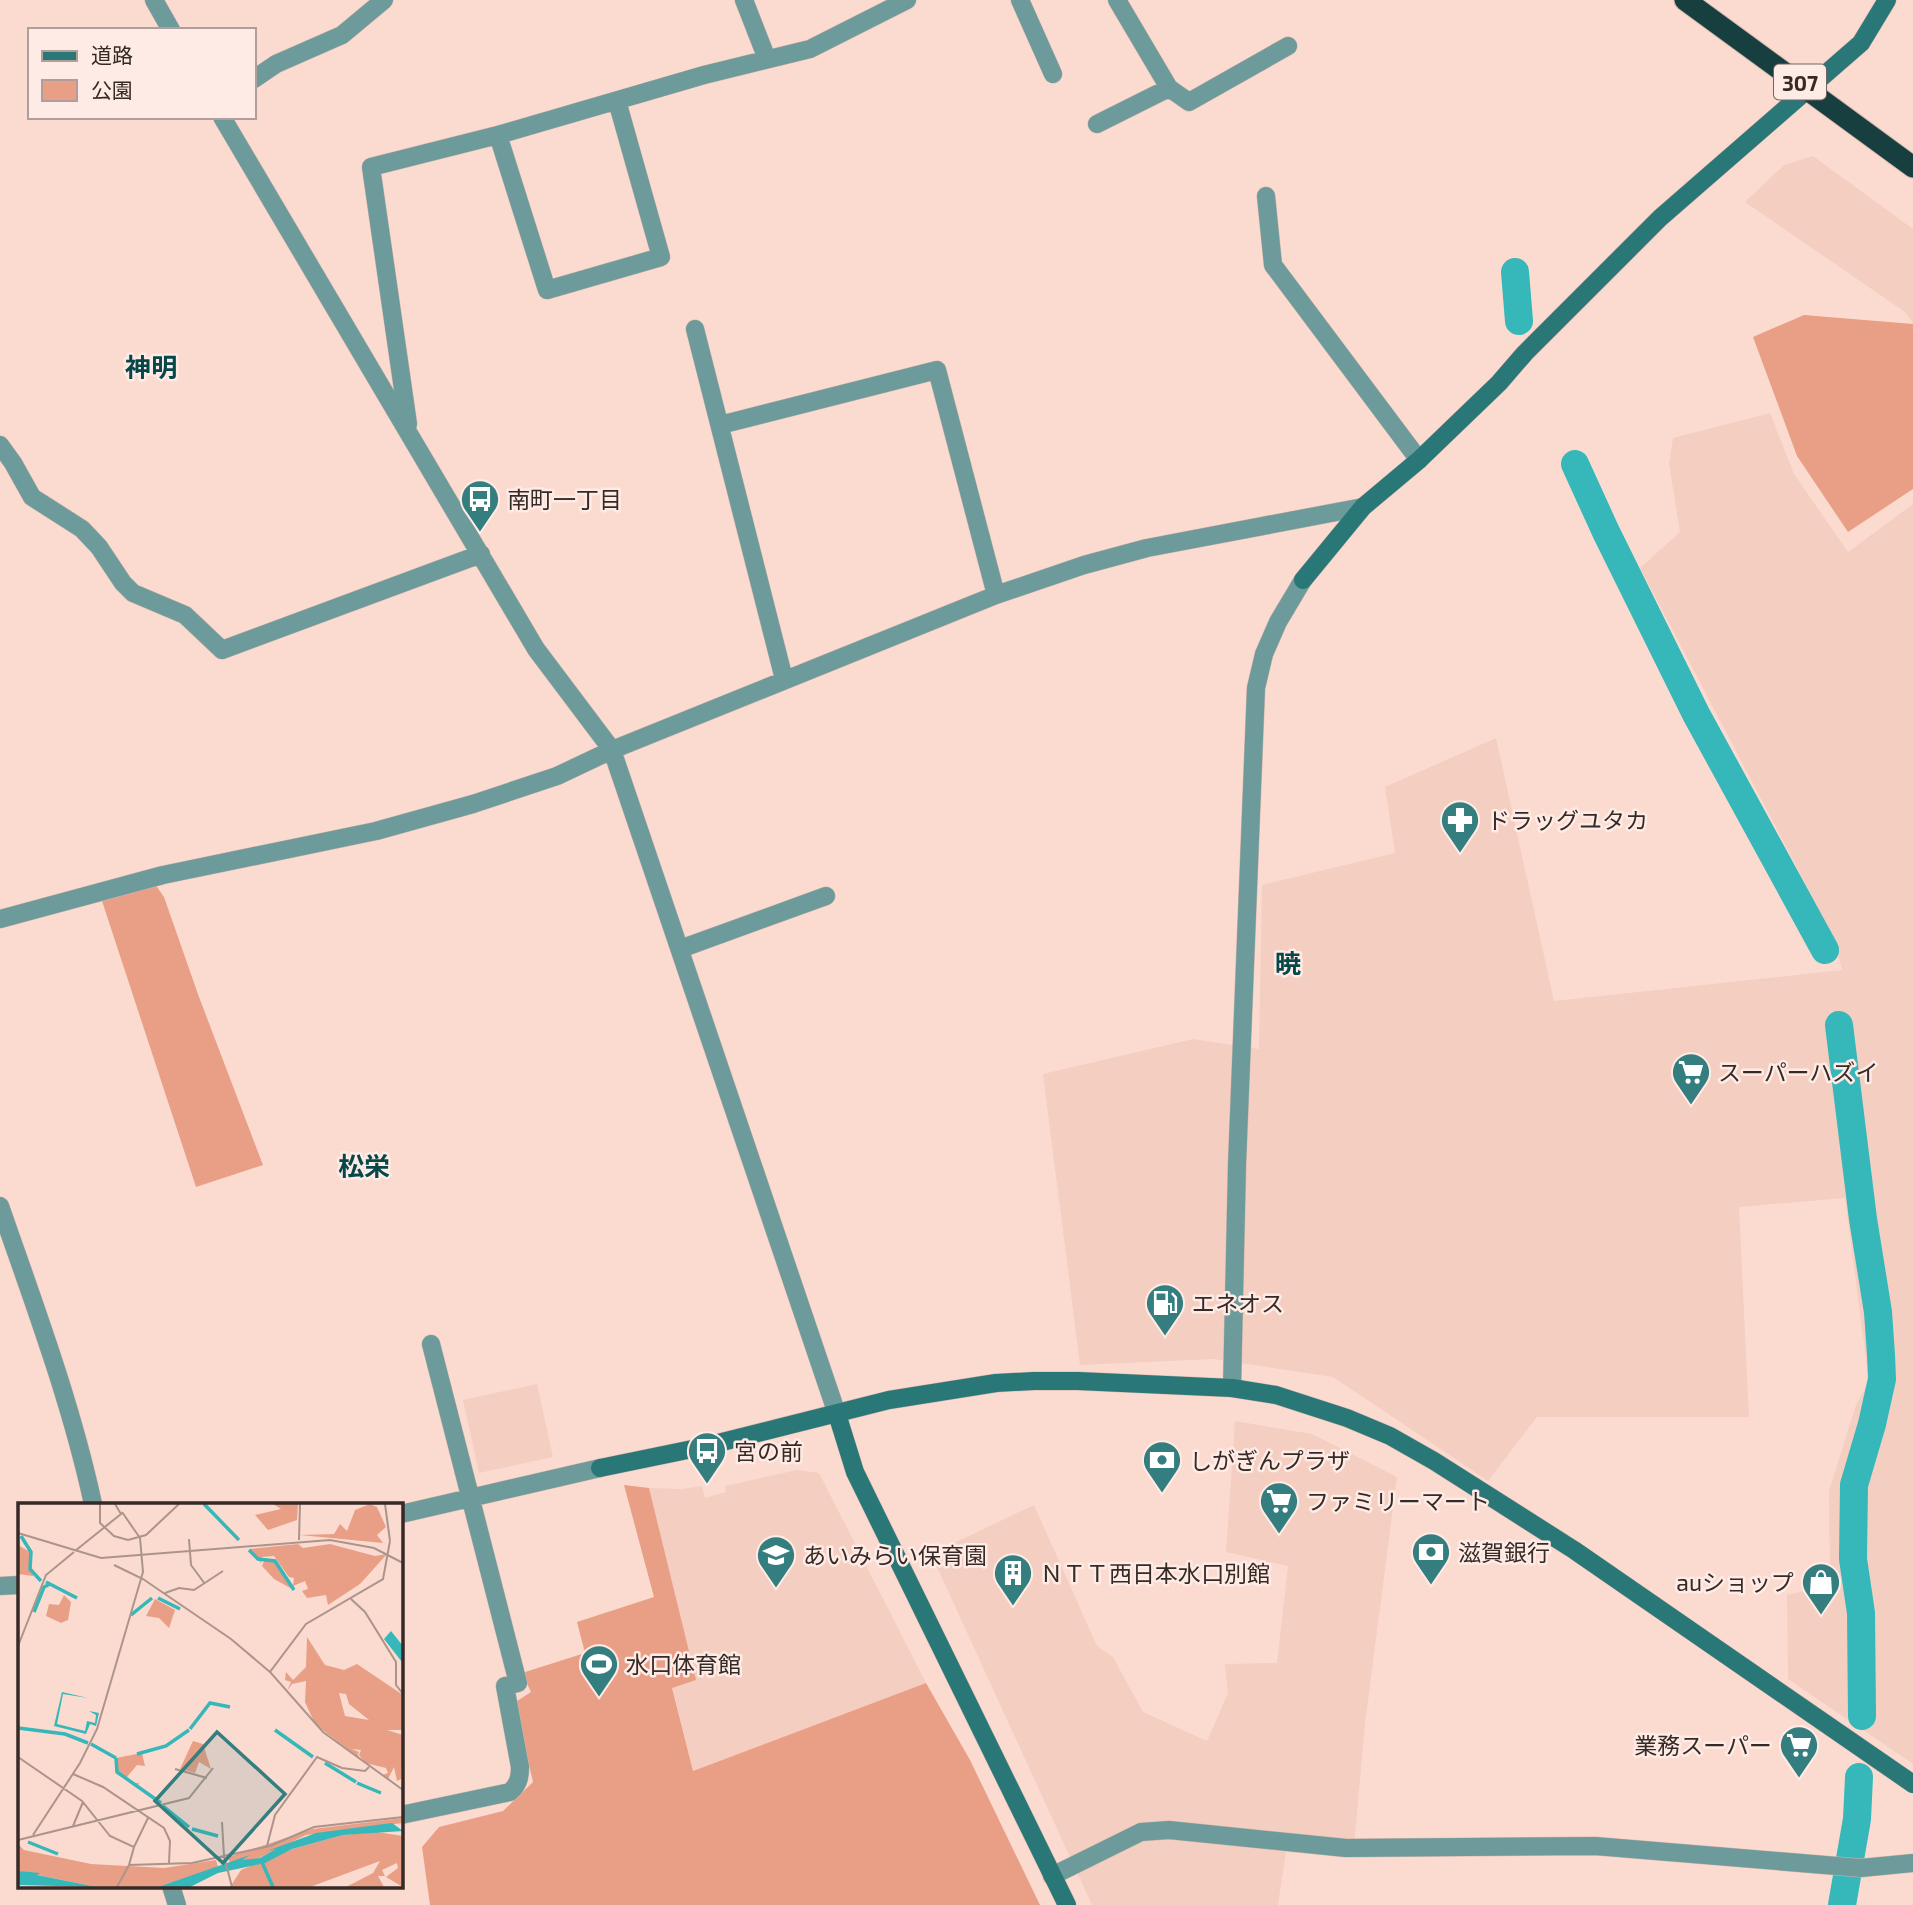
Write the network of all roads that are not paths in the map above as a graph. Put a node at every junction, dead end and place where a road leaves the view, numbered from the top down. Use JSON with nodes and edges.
{"nodes":[{"id":1,"x":154,"y":0,"type":"edge"},
{"id":2,"x":384,"y":0,"type":"edge"},
{"id":3,"x":744,"y":0,"type":"edge"},
{"id":4,"x":907,"y":0,"type":"edge"},
{"id":5,"x":1020,"y":0,"type":"edge"},
{"id":6,"x":1117,"y":0,"type":"edge"},
{"id":7,"x":1685,"y":0,"type":"edge"},
{"id":8,"x":1887,"y":0,"type":"edge"},
{"id":9,"x":171,"y":28,"type":"edge"},
{"id":10,"x":1288,"y":46,"type":"dead end"},
{"id":11,"x":767,"y":59,"type":"junction"},
{"id":12,"x":1053,"y":74,"type":"dead end"},
{"id":13,"x":256,"y":78,"type":"edge"},
{"id":14,"x":1168,"y":88,"type":"junction"},
{"id":15,"x":1809,"y":89,"type":"junction"},
{"id":16,"x":617,"y":101,"type":"junction"},
{"id":17,"x":223,"y":119,"type":"edge"},
{"id":18,"x":1097,"y":124,"type":"dead end"},
{"id":19,"x":498,"y":135,"type":"junction"},
{"id":20,"x":1913,"y":167,"type":"edge"},
{"id":21,"x":1266,"y":196,"type":"dead end"},
{"id":22,"x":695,"y":329,"type":"dead end"},
{"id":23,"x":720,"y":425,"type":"junction"},
{"id":24,"x":409,"y":433,"type":"junction"},
{"id":25,"x":0,"y":445,"type":"edge"},
{"id":26,"x":1419,"y":460,"type":"junction"},
{"id":27,"x":1363,"y":507,"type":"junction"},
{"id":28,"x":481,"y":554,"type":"junction"},
{"id":29,"x":996,"y":594,"type":"junction"},
{"id":30,"x":784,"y":679,"type":"junction"},
{"id":31,"x":612,"y":750,"type":"junction"},
{"id":32,"x":826,"y":896,"type":"dead end"},
{"id":33,"x":0,"y":919,"type":"edge"},
{"id":34,"x":680,"y":948,"type":"junction"},
{"id":35,"x":0,"y":1206,"type":"edge"},
{"id":36,"x":431,"y":1344,"type":"dead end"},
{"id":37,"x":1232,"y":1388,"type":"junction"},
{"id":38,"x":837,"y":1414,"type":"junction"},
{"id":39,"x":471,"y":1497,"type":"junction"},
{"id":40,"x":93,"y":1503,"type":"edge"},
{"id":41,"x":402,"y":1514,"type":"edge"},
{"id":42,"x":18,"y":1585,"type":"edge"},
{"id":43,"x":0,"y":1586,"type":"edge"},
{"id":44,"x":1913,"y":1784,"type":"edge"},
{"id":45,"x":402,"y":1815,"type":"edge"},
{"id":46,"x":1913,"y":1863,"type":"edge"},
{"id":47,"x":1052,"y":1875,"type":"junction"},
{"id":48,"x":172,"y":1888,"type":"edge"},
{"id":49,"x":177,"y":1905,"type":"edge"},
{"id":50,"x":1068,"y":1905,"type":"edge"}],
"edges":[{"from":1,"to":9,"type":"street"},
{"from":2,"to":13,"type":"street"},
{"from":3,"to":11,"type":"street"},
{"from":4,"to":11,"type":"street"},
{"from":5,"to":12,"type":"street"},
{"from":6,"to":14,"type":"street"},
{"from":7,"to":15,"type":"highway","number":"307"},
{"from":8,"to":15,"type":"street"},
{"from":10,"to":14,"type":"street"},
{"from":11,"to":16,"type":"street"},
{"from":14,"to":18,"type":"street"},
{"from":15,"to":20,"type":"highway","number":"307"},
{"from":15,"to":26,"type":"street"},
{"from":16,"to":19,"type":"street"},
{"from":16,"to":19,"type":"street"},
{"from":17,"to":24,"type":"street"},
{"from":19,"to":24,"type":"street"},
{"from":21,"to":26,"type":"street"},
{"from":22,"to":23,"type":"street"},
{"from":23,"to":29,"type":"street"},
{"from":23,"to":30,"type":"street"},
{"from":24,"to":28,"type":"street"},
{"from":25,"to":28,"type":"street"},
{"from":26,"to":27,"type":"street"},
{"from":27,"to":29,"type":"street"},
{"from":27,"to":37,"type":"street"},
{"from":28,"to":31,"type":"street"},
{"from":29,"to":30,"type":"street"},
{"from":30,"to":31,"type":"street"},
{"from":31,"to":33,"type":"street"},
{"from":31,"to":34,"type":"street"},
{"from":32,"to":34,"type":"street"},
{"from":34,"to":38,"type":"street"},
{"from":35,"to":40,"type":"street"},
{"from":36,"to":39,"type":"street"},
{"from":37,"to":38,"type":"street"},
{"from":37,"to":44,"type":"street"},
{"from":38,"to":39,"type":"street"},
{"from":38,"to":47,"type":"street"},
{"from":39,"to":41,"type":"street"},
{"from":39,"to":45,"type":"street"},
{"from":42,"to":43,"type":"street"},
{"from":46,"to":47,"type":"street"},
{"from":47,"to":50,"type":"street"},
{"from":48,"to":49,"type":"street"}]}
